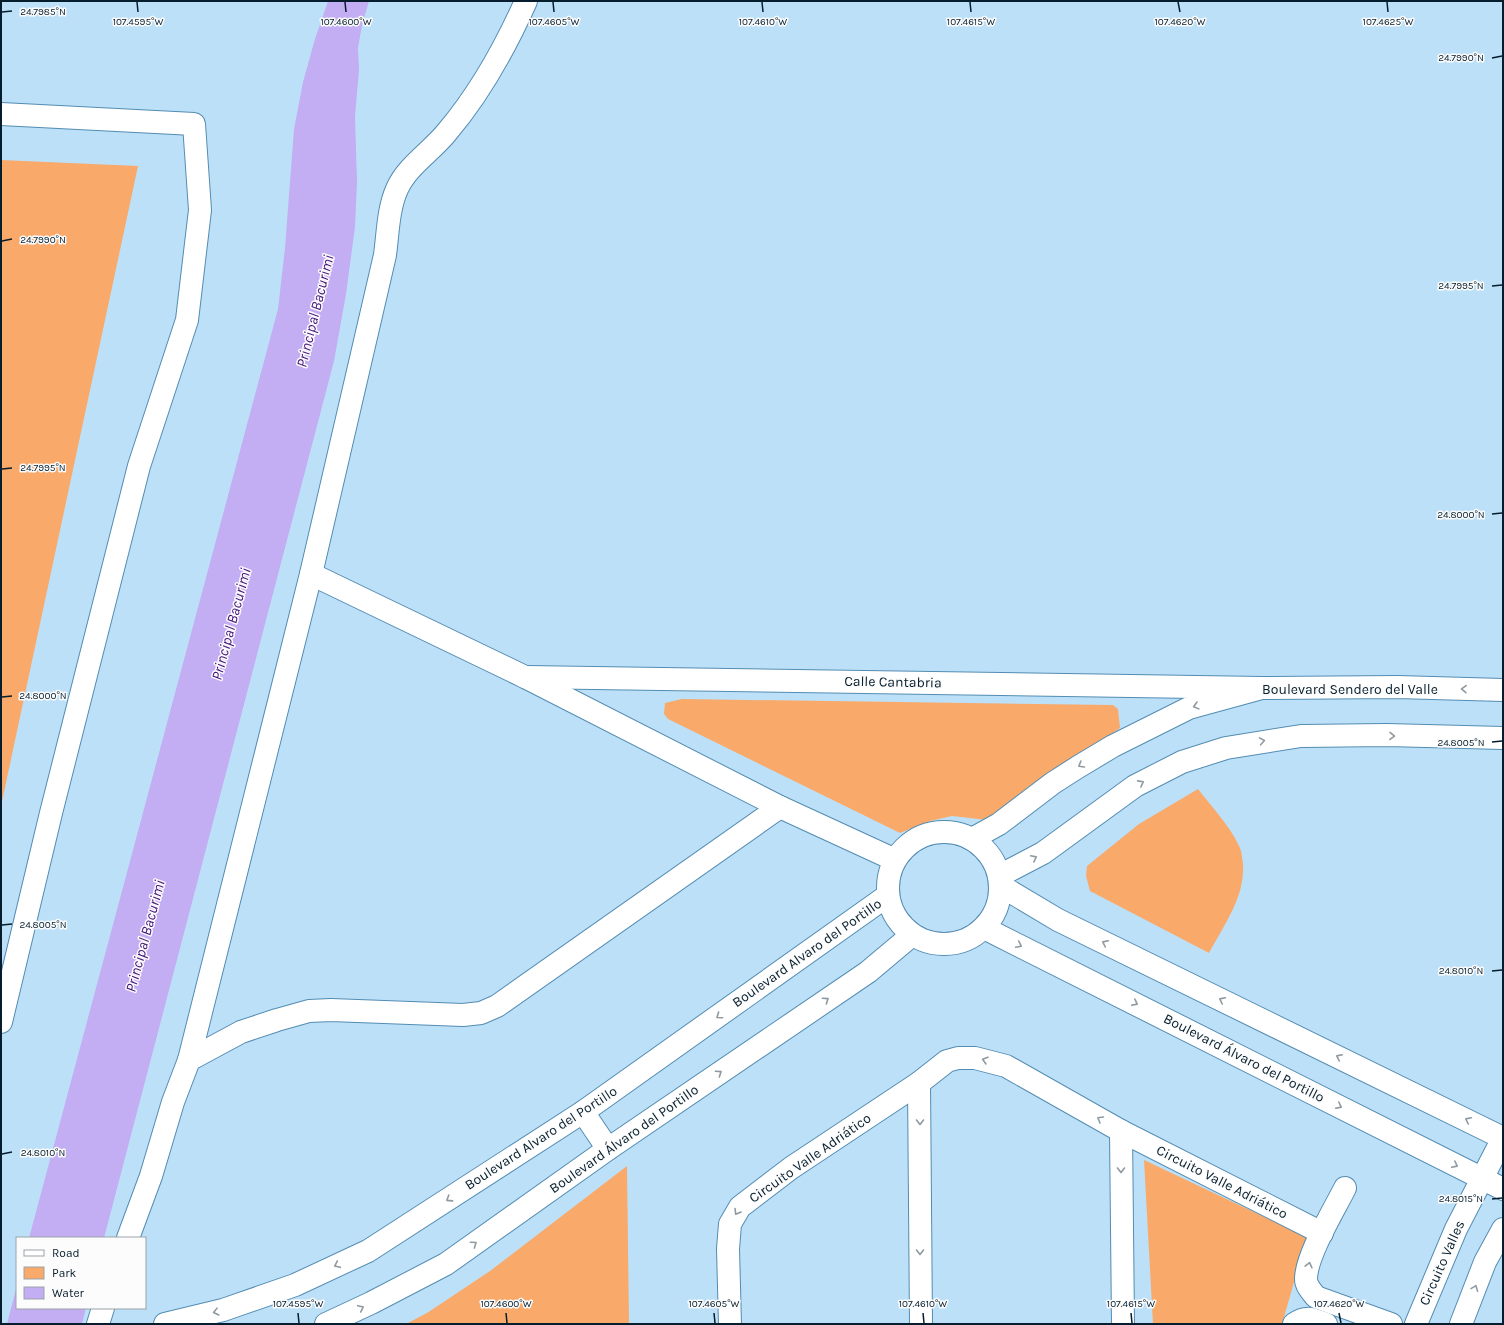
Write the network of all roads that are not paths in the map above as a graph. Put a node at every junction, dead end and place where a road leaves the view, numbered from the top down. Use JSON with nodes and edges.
{"nodes":[{"id":1,"x":526,"y":1,"type":"edge"},
{"id":2,"x":1,"y":114,"type":"edge"},
{"id":3,"x":311,"y":574,"type":"junction"},
{"id":4,"x":525,"y":677,"type":"junction"},
{"id":5,"x":1262,"y":688,"type":"junction"},
{"id":6,"x":1503,"y":690,"type":"edge"},
{"id":7,"x":1503,"y":738,"type":"edge"},
{"id":8,"x":780,"y":807,"type":"junction"},
{"id":9,"x":972,"y":839,"type":"junction"},
{"id":10,"x":893,"y":859,"type":"junction"},
{"id":11,"x":1000,"y":881,"type":"junction"},
{"id":12,"x":887,"y":896,"type":"junction"},
{"id":13,"x":984,"y":928,"type":"junction"},
{"id":14,"x":912,"y":935,"type":"junction"},
{"id":15,"x":1,"y":1022,"type":"edge"},
{"id":16,"x":189,"y":1060,"type":"junction"},
{"id":17,"x":919,"y":1083,"type":"junction"},
{"id":18,"x":583,"y":1112,"type":"junction"},
{"id":19,"x":1121,"y":1131,"type":"junction"},
{"id":20,"x":1503,"y":1138,"type":"edge"},
{"id":21,"x":608,"y":1149,"type":"junction"},
{"id":22,"x":1483,"y":1179,"type":"junction"},
{"id":23,"x":1345,"y":1188,"type":"dead end"},
{"id":24,"x":1503,"y":1189,"type":"edge"},
{"id":25,"x":1503,"y":1229,"type":"edge"},
{"id":26,"x":1322,"y":1233,"type":"junction"},
{"id":27,"x":128,"y":1237,"type":"edge"},
{"id":28,"x":103,"y":1309,"type":"edge"},
{"id":29,"x":98,"y":1324,"type":"edge"},
{"id":30,"x":165,"y":1324,"type":"edge"},
{"id":31,"x":326,"y":1324,"type":"edge"},
{"id":32,"x":730,"y":1324,"type":"edge"},
{"id":33,"x":921,"y":1324,"type":"edge"},
{"id":34,"x":1123,"y":1324,"type":"edge"},
{"id":35,"x":1391,"y":1324,"type":"edge"},
{"id":36,"x":1416,"y":1324,"type":"edge"},
{"id":37,"x":1461,"y":1324,"type":"edge"}],
"edges":[{"from":1,"to":3,"type":"street"},
{"from":2,"to":15,"type":"street"},
{"from":3,"to":4,"type":"street"},
{"from":3,"to":16,"type":"street"},
{"from":4,"to":5,"type":"street","name":"Calle Cantabria"},
{"from":4,"to":8,"type":"street"},
{"from":6,"to":5,"type":"street","name":"Boulevard Sendero del Valle","one_way":true},
{"from":5,"to":9,"type":"street","name":"Boulevard Sendero del Valle","one_way":true},
{"from":11,"to":7,"type":"street","one_way":true},
{"from":8,"to":10,"type":"street"},
{"from":8,"to":16,"type":"street"},
{"from":9,"to":10,"type":"street"},
{"from":9,"to":11,"type":"street"},
{"from":10,"to":12,"type":"street"},
{"from":11,"to":13,"type":"street"},
{"from":20,"to":11,"type":"street","one_way":true},
{"from":12,"to":14,"type":"street"},
{"from":12,"to":18,"type":"street","name":"Boulevard Alvaro del Portillo","one_way":true},
{"from":13,"to":14,"type":"street"},
{"from":13,"to":22,"type":"street","name":"Boulevard Álvaro del Portillo","one_way":true},
{"from":21,"to":14,"type":"street","name":"Boulevard Álvaro del Portillo","one_way":true},
{"from":16,"to":27,"type":"street"},
{"from":19,"to":17,"type":"street","name":"Circuito Valle Adriático","one_way":true},
{"from":17,"to":32,"type":"street","name":"Circuito Valle Adriático","one_way":true},
{"from":17,"to":33,"type":"street","one_way":true},
{"from":18,"to":21,"type":"street"},
{"from":18,"to":30,"type":"street","name":"Boulevard Alvaro del Portillo","one_way":true},
{"from":19,"to":26,"type":"street","name":"Circuito Valle Adriático"},
{"from":19,"to":34,"type":"street","one_way":true},
{"from":20,"to":22,"type":"street","name":"Circuito Valles"},
{"from":31,"to":21,"type":"street","name":"Boulevard Álvaro del Portillo","one_way":true},
{"from":22,"to":24,"type":"street","name":"Boulevard Álvaro del Portillo"},
{"from":22,"to":36,"type":"street","name":"Circuito Valles"},
{"from":23,"to":26,"type":"street"},
{"from":37,"to":25,"type":"street","one_way":true},
{"from":35,"to":26,"type":"street","one_way":true},
{"from":28,"to":29,"type":"street"}]}
